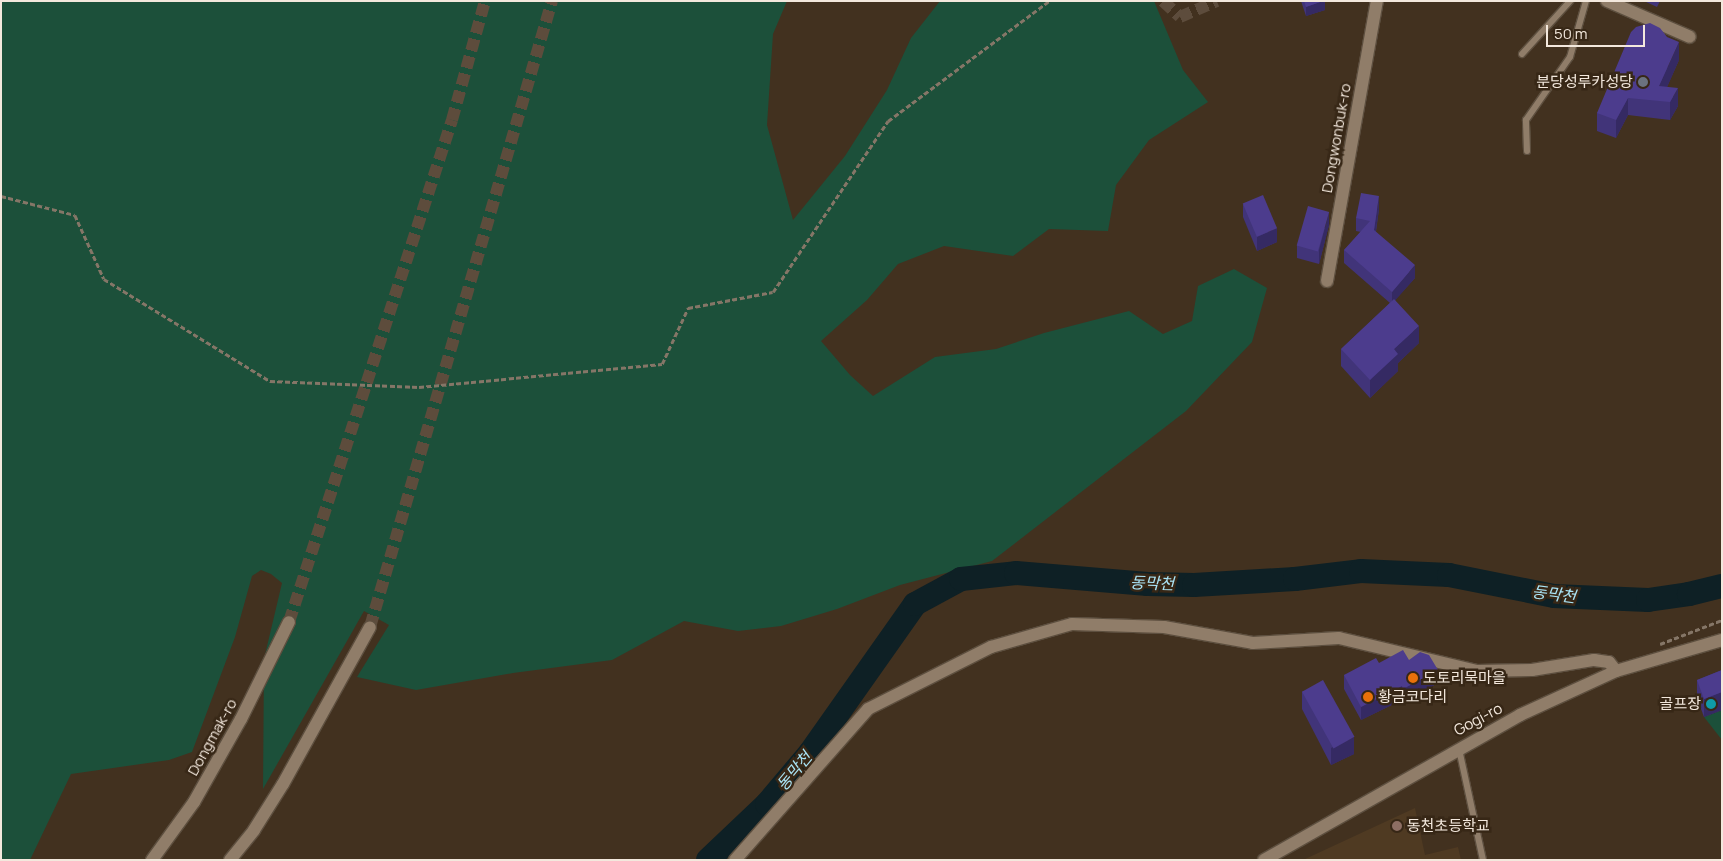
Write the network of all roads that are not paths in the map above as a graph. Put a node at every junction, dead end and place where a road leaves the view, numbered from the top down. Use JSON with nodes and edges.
{"nodes":[{"id":1,"x":1377,"y":1,"type":"edge"},
{"id":2,"x":1570,"y":1,"type":"edge"},
{"id":3,"x":1586,"y":1,"type":"edge"},
{"id":4,"x":1607,"y":1,"type":"edge"},
{"id":5,"x":1690,"y":37,"type":"dead end"},
{"id":6,"x":1522,"y":54,"type":"dead end"},
{"id":7,"x":1527,"y":151,"type":"dead end"},
{"id":8,"x":1328,"y":281,"type":"dead end"},
{"id":9,"x":289,"y":622,"type":"tunnel mouth"},
{"id":10,"x":370,"y":627,"type":"tunnel mouth"},
{"id":11,"x":1722,"y":640,"type":"edge"},
{"id":12,"x":1616,"y":671,"type":"junction"},
{"id":13,"x":1459,"y":748,"type":"junction"},
{"id":14,"x":152,"y":860,"type":"edge"},
{"id":15,"x":230,"y":860,"type":"edge"},
{"id":16,"x":735,"y":860,"type":"edge"},
{"id":17,"x":1264,"y":860,"type":"edge"},
{"id":18,"x":1483,"y":860,"type":"edge"}],
"edges":[{"from":1,"to":8,"type":"street","name":"Dongwonbuk-ro"},
{"from":2,"to":6,"type":"lane"},
{"from":3,"to":7,"type":"lane"},
{"from":4,"to":5,"type":"street"},
{"from":9,"to":14,"type":"street","name":"Dongmak-ro"},
{"from":10,"to":15,"type":"street"},
{"from":11,"to":12,"type":"street","name":"Gogi-ro"},
{"from":12,"to":13,"type":"street","name":"Gogi-ro"},
{"from":12,"to":16,"type":"street"},
{"from":13,"to":17,"type":"street","name":"Gogi-ro"},
{"from":13,"to":18,"type":"lane"}]}
